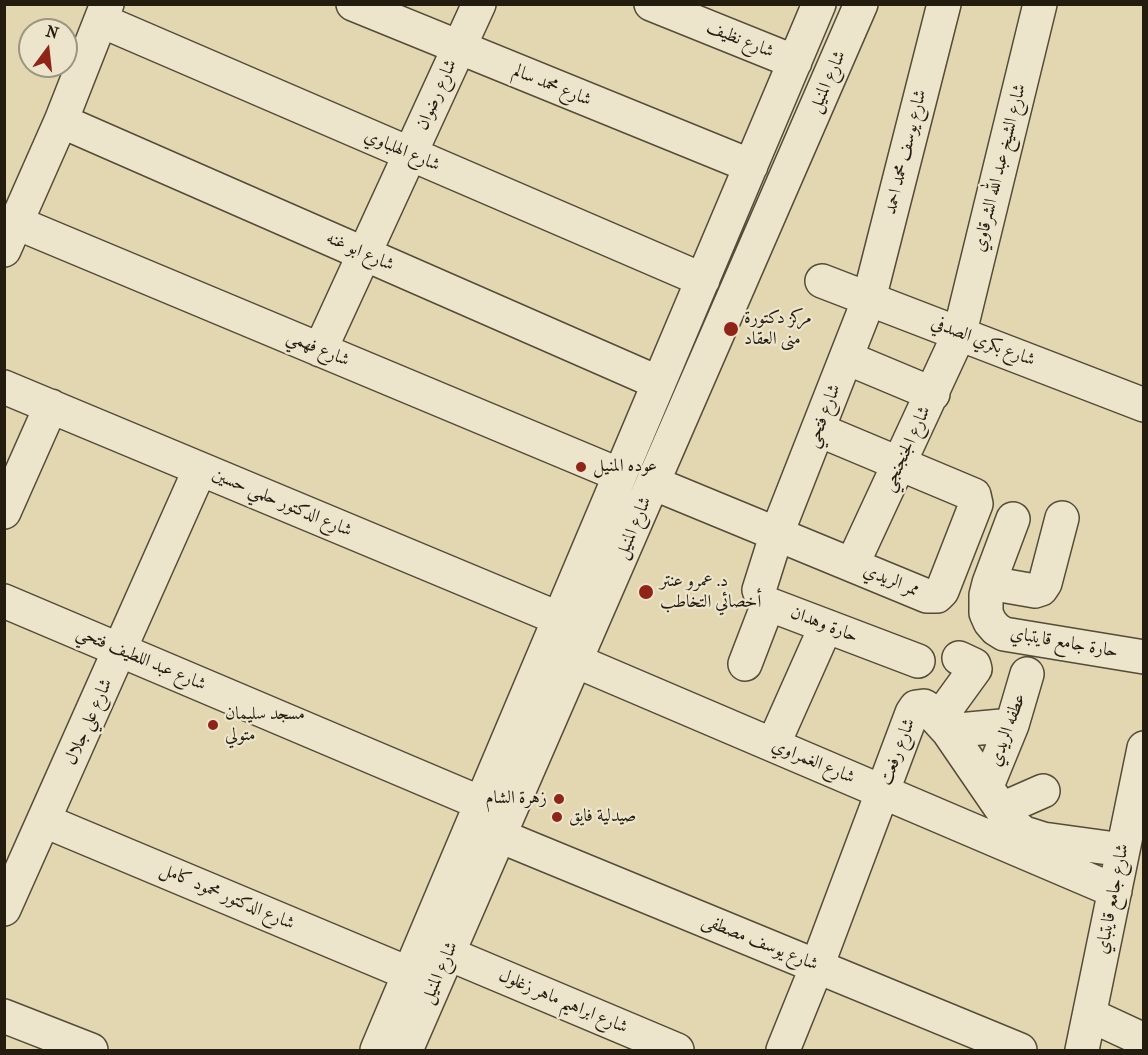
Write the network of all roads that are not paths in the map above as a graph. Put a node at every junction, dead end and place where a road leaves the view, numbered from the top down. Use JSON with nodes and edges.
{"nodes":[{"id":1,"x":353,"y":4,"type":"edge"},
{"id":2,"x":479,"y":4,"type":"edge"},
{"id":3,"x":651,"y":4,"type":"edge"},
{"id":4,"x":819,"y":4,"type":"edge"},
{"id":5,"x":861,"y":4,"type":"edge"},
{"id":6,"x":944,"y":4,"type":"edge"},
{"id":7,"x":1039,"y":5,"type":"edge"},
{"id":8,"x":104,"y":13,"type":"edge"},
{"id":9,"x":459,"y":48,"type":"junction"},
{"id":10,"x":795,"y":62,"type":"junction"},
{"id":11,"x":62,"y":121,"type":"junction"},
{"id":12,"x":411,"y":154,"type":"junction"},
{"id":13,"x":751,"y":166,"type":"junction"},
{"id":14,"x":11,"y":236,"type":"edge"},
{"id":15,"x":364,"y":254,"type":"junction"},
{"id":16,"x":703,"y":280,"type":"junction"},
{"id":17,"x":822,"y":281,"type":"dead end"},
{"id":18,"x":869,"y":299,"type":"junction"},
{"id":19,"x":960,"y":332,"type":"junction"},
{"id":20,"x":320,"y":350,"type":"junction"},
{"id":21,"x":847,"y":358,"type":"junction"},
{"id":22,"x":659,"y":383,"type":"junction"},
{"id":23,"x":4,"y":387,"type":"edge"},
{"id":24,"x":933,"y":394,"type":"junction"},
{"id":25,"x":1143,"y":405,"type":"edge"},
{"id":26,"x":51,"y":406,"type":"junction"},
{"id":27,"x":819,"y":430,"type":"junction"},
{"id":28,"x":900,"y":464,"type":"junction"},
{"id":29,"x":200,"y":469,"type":"junction"},
{"id":30,"x":620,"y":475,"type":"junction"},
{"id":31,"x":653,"y":483,"type":"junction"},
{"id":32,"x":4,"y":512,"type":"edge"},
{"id":33,"x":1062,"y":518,"type":"dead end"},
{"id":34,"x":1013,"y":519,"type":"dead end"},
{"id":35,"x":777,"y":533,"type":"junction"},
{"id":36,"x":852,"y":565,"type":"junction"},
{"id":37,"x":989,"y":583,"type":"junction"},
{"id":38,"x":4,"y":601,"type":"edge"},
{"id":39,"x":768,"y":604,"type":"junction"},
{"id":40,"x":560,"y":619,"type":"junction"},
{"id":41,"x":826,"y":626,"type":"junction"},
{"id":42,"x":120,"y":651,"type":"junction"},
{"id":43,"x":1143,"y":657,"type":"edge"},
{"id":44,"x":959,"y":658,"type":"dead end"},
{"id":45,"x":576,"y":661,"type":"junction"},
{"id":46,"x":918,"y":661,"type":"dead end"},
{"id":47,"x":745,"y":664,"type":"dead end"},
{"id":48,"x":1027,"y":674,"type":"dead end"},
{"id":49,"x":943,"y":725,"type":"junction"},
{"id":50,"x":1012,"y":725,"type":"junction"},
{"id":51,"x":773,"y":745,"type":"junction"},
{"id":52,"x":1143,"y":748,"type":"edge"},
{"id":53,"x":1043,"y":791,"type":"dead end"},
{"id":54,"x":882,"y":792,"type":"junction"},
{"id":55,"x":994,"y":798,"type":"junction"},
{"id":56,"x":497,"y":818,"type":"junction"},
{"id":57,"x":45,"y":820,"type":"junction"},
{"id":58,"x":1132,"y":835,"type":"edge"},
{"id":59,"x":1115,"y":891,"type":"junction"},
{"id":60,"x":4,"y":909,"type":"edge"},
{"id":61,"x":448,"y":954,"type":"junction"},
{"id":62,"x":817,"y":966,"type":"junction"},
{"id":63,"x":410,"y":974,"type":"junction"},
{"id":64,"x":1090,"y":1015,"type":"junction"},
{"id":65,"x":4,"y":1016,"type":"edge"},
{"id":66,"x":1143,"y":1040,"type":"edge"},
{"id":67,"x":91,"y":1050,"type":"edge"},
{"id":68,"x":377,"y":1050,"type":"edge"},
{"id":69,"x":406,"y":1050,"type":"edge"},
{"id":70,"x":676,"y":1050,"type":"edge"},
{"id":71,"x":783,"y":1050,"type":"edge"},
{"id":72,"x":1020,"y":1050,"type":"edge"},
{"id":73,"x":1082,"y":1050,"type":"edge"}],
"edges":[{"from":1,"to":9,"type":"street","name":"شارع محمد سالم"},
{"from":2,"to":9,"type":"street","name":"شارع رضوان"},
{"from":3,"to":10,"type":"street","name":"شارع نظيف"},
{"from":4,"to":10,"type":"street","name":"شارع المنيل"},
{"from":5,"to":31,"type":"street","name":"شارع المنيل"},
{"from":6,"to":18,"type":"street","name":"شارع يوسف محمد احمد"},
{"from":7,"to":19,"type":"street","name":"شارع الشيخ عبد الله الشرقاوي"},
{"from":8,"to":11,"type":"street"},
{"from":8,"to":12,"type":"street","name":"شارع الهلباوي"},
{"from":9,"to":12,"type":"street","name":"شارع رضوان"},
{"from":9,"to":13,"type":"street","name":"شارع محمد سالم"},
{"from":10,"to":13,"type":"street","name":"شارع المنيل"},
{"from":11,"to":14,"type":"street"},
{"from":11,"to":15,"type":"street","name":"شارع ابو غنه"},
{"from":12,"to":15,"type":"street","name":"شارع رضوان"},
{"from":12,"to":16,"type":"street","name":"شارع الهلباوي"},
{"from":13,"to":16,"type":"street","name":"شارع المنيل"},
{"from":14,"to":20,"type":"street","name":"شارع فهمي"},
{"from":15,"to":20,"type":"street","name":"شارع رضوان"},
{"from":15,"to":22,"type":"street","name":"شارع ابو غنه"},
{"from":16,"to":22,"type":"street","name":"شارع المنيل"},
{"from":17,"to":18,"type":"street","name":"شارع بكري الصدفي"},
{"from":18,"to":19,"type":"street","name":"شارع بكري الصدفي"},
{"from":18,"to":21,"type":"street","name":"شارع فتحي"},
{"from":19,"to":24,"type":"street","name":"شارع الجنجنجي"},
{"from":19,"to":25,"type":"street","name":"شارع بكري الصدفي"},
{"from":20,"to":30,"type":"street","name":"شارع فهمي"},
{"from":21,"to":24,"type":"street"},
{"from":21,"to":27,"type":"street","name":"شارع فتحي"},
{"from":22,"to":30,"type":"street","name":"شارع المنيل"},
{"from":23,"to":26,"type":"street","name":"شارع الدكتور حلمي حسين"},
{"from":24,"to":28,"type":"street","name":"شارع الجنجنجي"},
{"from":26,"to":29,"type":"street","name":"شارع الدكتور حلمي حسين"},
{"from":26,"to":32,"type":"street"},
{"from":27,"to":28,"type":"street","name":"ممر الريدي"},
{"from":27,"to":35,"type":"street","name":"شارع فتحي"},
{"from":28,"to":36,"type":"street","name":"شارع الجنجنجي"},
{"from":28,"to":36,"type":"street","name":"ممر الريدي"},
{"from":29,"to":40,"type":"street","name":"شارع الدكتور حلمي حسين"},
{"from":29,"to":42,"type":"street","name":"شارع علي جلال"},
{"from":30,"to":40,"type":"street","name":"شارع المنيل"},
{"from":31,"to":35,"type":"street","name":"ممر الريدي"},
{"from":31,"to":45,"type":"street","name":"شارع المنيل"},
{"from":33,"to":37,"type":"street"},
{"from":34,"to":37,"type":"street","name":"حارة جامع قايتباي"},
{"from":35,"to":36,"type":"street","name":"ممر الريدي"},
{"from":35,"to":39,"type":"street","name":"حارة وهدان"},
{"from":37,"to":43,"type":"street","name":"حارة جامع قايتباي"},
{"from":38,"to":42,"type":"street","name":"شارع عبد اللطيف فتحي"},
{"from":39,"to":41,"type":"street","name":"حارة وهدان"},
{"from":39,"to":47,"type":"street"},
{"from":40,"to":56,"type":"street","name":"شارع المنيل"},
{"from":41,"to":46,"type":"street","name":"حارة وهدان"},
{"from":41,"to":51,"type":"street"},
{"from":42,"to":56,"type":"street","name":"شارع عبد اللطيف فتحي"},
{"from":42,"to":57,"type":"street","name":"شارع علي جلال"},
{"from":44,"to":49,"type":"street"},
{"from":45,"to":51,"type":"street","name":"شارع الغمراوي"},
{"from":45,"to":56,"type":"street","name":"شارع المنيل"},
{"from":48,"to":50,"type":"street","name":"عطفه الريدي"},
{"from":49,"to":50,"type":"street"},
{"from":49,"to":54,"type":"street","name":"شارع رفعت"},
{"from":49,"to":55,"type":"street","name":"شارع رفعت"},
{"from":50,"to":55,"type":"street","name":"عطفه الريدي"},
{"from":51,"to":54,"type":"street","name":"شارع الغمراوي"},
{"from":52,"to":58,"type":"street","name":"شارع جامع قايتباي"},
{"from":53,"to":55,"type":"street"},
{"from":54,"to":59,"type":"street","name":"شارع الغمراوي"},
{"from":54,"to":62,"type":"street","name":"شارع رفعت"},
{"from":55,"to":58,"type":"street","name":"شارع رفعت"},
{"from":56,"to":61,"type":"street","name":"شارع المنيل"},
{"from":56,"to":62,"type":"street","name":"شارع يوسف مصطفى"},
{"from":56,"to":63,"type":"street","name":"شارع المنيل"},
{"from":57,"to":60,"type":"street","name":"شارع علي جلال"},
{"from":57,"to":63,"type":"street","name":"شارع الدكتور محمود كامل"},
{"from":58,"to":59,"type":"street","name":"شارع جامع قايتباي"},
{"from":59,"to":64,"type":"street","name":"شارع جامع قايتباي"},
{"from":61,"to":69,"type":"street","name":"شارع المنيل"},
{"from":61,"to":70,"type":"street","name":"شارع ابراهيم ماهر زغلول"},
{"from":62,"to":71,"type":"street","name":"شارع رفعت"},
{"from":62,"to":72,"type":"street","name":"شارع يوسف مصطفى"},
{"from":63,"to":68,"type":"street","name":"شارع المنيل"},
{"from":64,"to":66,"type":"street"},
{"from":64,"to":73,"type":"street","name":"شارع جامع قايتباي"},
{"from":65,"to":67,"type":"street"}]}
